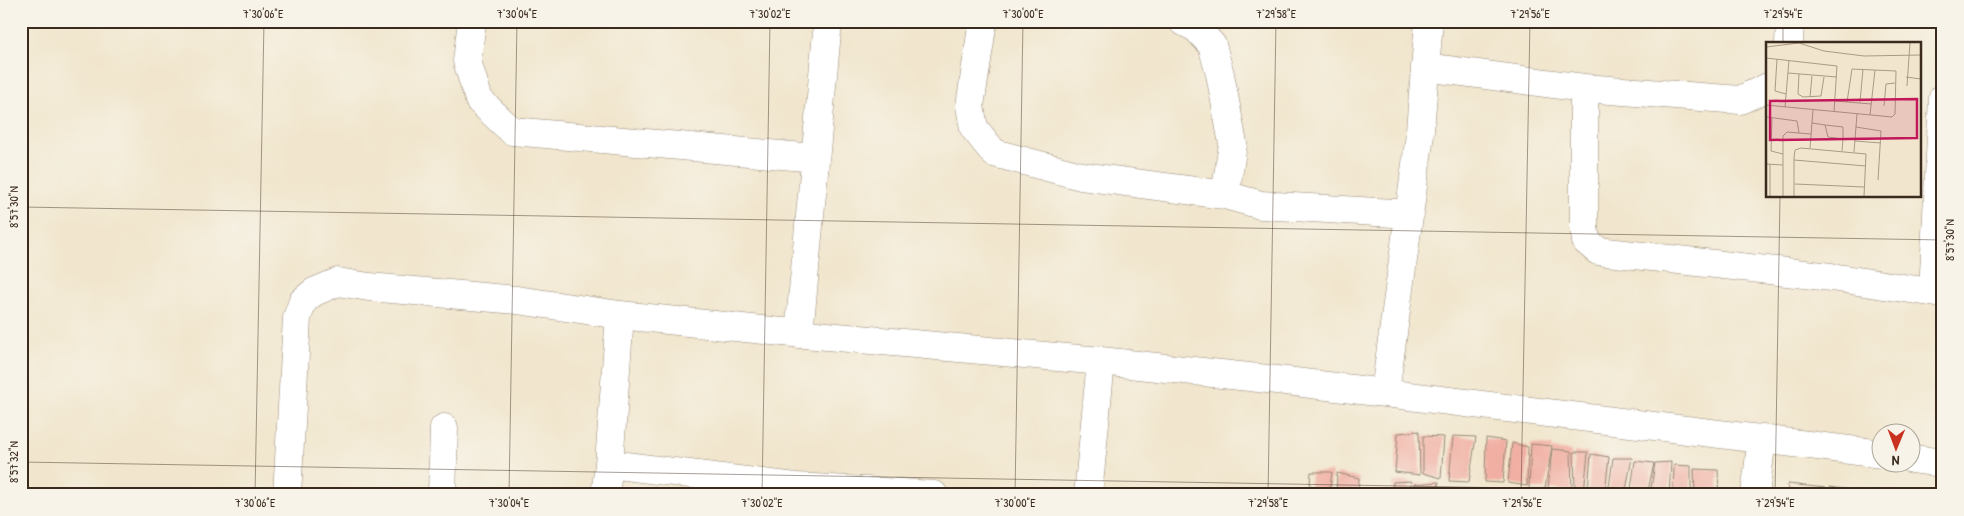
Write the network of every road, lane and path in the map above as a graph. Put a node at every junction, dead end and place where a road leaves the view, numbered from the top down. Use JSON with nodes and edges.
{"nodes":[{"id":1,"x":472,"y":21,"type":"edge"},
{"id":2,"x":828,"y":21,"type":"edge"},
{"id":3,"x":983,"y":21,"type":"edge"},
{"id":4,"x":1182,"y":21,"type":"edge"},
{"id":5,"x":1429,"y":21,"type":"edge"},
{"id":6,"x":1790,"y":21,"type":"edge"},
{"id":7,"x":1789,"y":42,"type":"edge"},
{"id":8,"x":1425,"y":67,"type":"junction"},
{"id":9,"x":1584,"y":88,"type":"junction"},
{"id":10,"x":1766,"y":89,"type":"edge"},
{"id":11,"x":1943,"y":98,"type":"edge"},
{"id":12,"x":815,"y":158,"type":"junction"},
{"id":13,"x":1225,"y":195,"type":"junction"},
{"id":14,"x":1410,"y":214,"type":"junction"},
{"id":15,"x":1938,"y":293,"type":"edge"},
{"id":16,"x":620,"y":315,"type":"junction"},
{"id":17,"x":798,"y":334,"type":"junction"},
{"id":18,"x":1101,"y":361,"type":"junction"},
{"id":19,"x":1386,"y":392,"type":"junction"},
{"id":20,"x":444,"y":428,"type":"dead end"},
{"id":21,"x":1762,"y":438,"type":"junction"},
{"id":22,"x":1872,"y":453,"type":"edge"},
{"id":23,"x":1922,"y":460,"type":"edge"},
{"id":24,"x":1943,"y":463,"type":"edge"},
{"id":25,"x":609,"y":464,"type":"junction"},
{"id":26,"x":760,"y":489,"type":"edge"},
{"id":27,"x":287,"y":495,"type":"edge"},
{"id":28,"x":442,"y":495,"type":"edge"},
{"id":29,"x":605,"y":495,"type":"edge"},
{"id":30,"x":926,"y":495,"type":"edge"},
{"id":31,"x":934,"y":495,"type":"edge"},
{"id":32,"x":1088,"y":495,"type":"edge"},
{"id":33,"x":1755,"y":495,"type":"edge"}],
"edges":[{"from":1,"to":12,"type":"street"},
{"from":2,"to":12,"type":"street"},
{"from":3,"to":13,"type":"street"},
{"from":4,"to":13,"type":"street"},
{"from":5,"to":8,"type":"street"},
{"from":6,"to":7,"type":"street"},
{"from":8,"to":9,"type":"street"},
{"from":8,"to":14,"type":"street"},
{"from":9,"to":10,"type":"street"},
{"from":9,"to":15,"type":"street"},
{"from":11,"to":15,"type":"street"},
{"from":12,"to":17,"type":"street"},
{"from":13,"to":14,"type":"street"},
{"from":14,"to":19,"type":"street"},
{"from":16,"to":17,"type":"street"},
{"from":16,"to":25,"type":"street"},
{"from":16,"to":27,"type":"street"},
{"from":17,"to":18,"type":"street"},
{"from":18,"to":19,"type":"street"},
{"from":18,"to":32,"type":"street"},
{"from":19,"to":21,"type":"street"},
{"from":20,"to":28,"type":"street"},
{"from":21,"to":22,"type":"street"},
{"from":21,"to":33,"type":"street"},
{"from":23,"to":24,"type":"street"},
{"from":25,"to":26,"type":"street"},
{"from":25,"to":29,"type":"street"},
{"from":26,"to":30,"type":"street"},
{"from":30,"to":31,"type":"street"}]}
